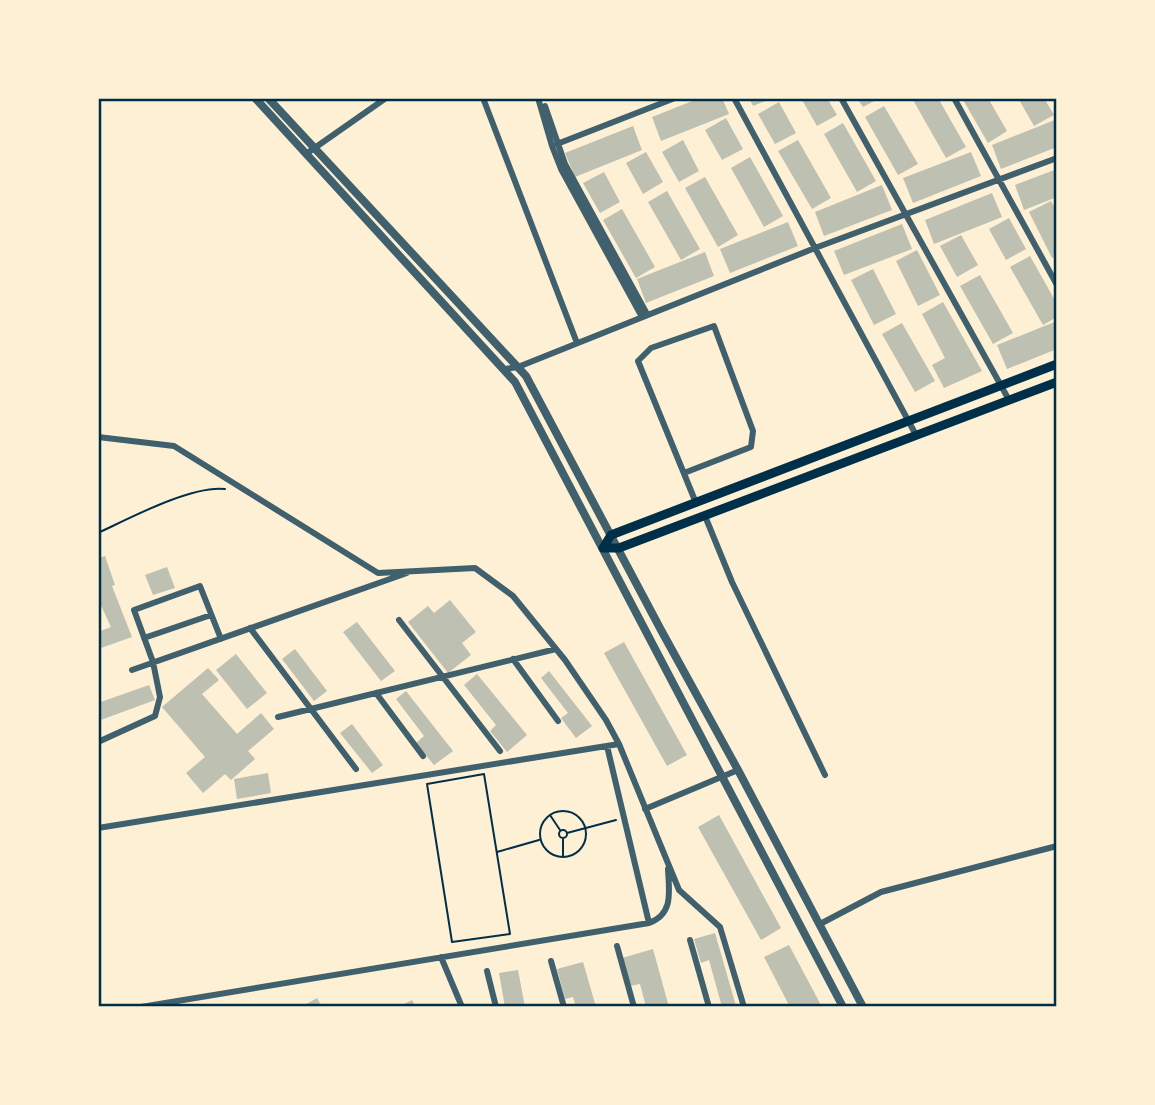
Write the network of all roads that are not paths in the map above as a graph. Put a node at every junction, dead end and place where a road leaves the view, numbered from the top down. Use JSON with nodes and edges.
{"nodes":[{"id":1,"x":255,"y":98,"type":"edge"},
{"id":2,"x":268,"y":98,"type":"edge"},
{"id":3,"x":371,"y":98,"type":"edge"},
{"id":4,"x":386,"y":98,"type":"edge"},
{"id":5,"x":483,"y":98,"type":"edge"},
{"id":6,"x":540,"y":98,"type":"edge"},
{"id":7,"x":675,"y":98,"type":"edge"},
{"id":8,"x":734,"y":98,"type":"edge"},
{"id":9,"x":841,"y":98,"type":"edge"},
{"id":10,"x":954,"y":98,"type":"edge"},
{"id":11,"x":374,"y":106,"type":"junction"},
{"id":12,"x":557,"y":145,"type":"junction"},
{"id":13,"x":314,"y":147,"type":"junction"},
{"id":14,"x":306,"y":153,"type":"junction"},
{"id":15,"x":1057,"y":158,"type":"edge"},
{"id":16,"x":999,"y":180,"type":"junction"},
{"id":17,"x":906,"y":215,"type":"junction"},
{"id":18,"x":815,"y":248,"type":"junction"},
{"id":19,"x":1057,"y":285,"type":"edge"},
{"id":20,"x":644,"y":316,"type":"junction"},
{"id":21,"x":576,"y":343,"type":"junction"},
{"id":22,"x":1057,"y":364,"type":"edge"},
{"id":23,"x":518,"y":366,"type":"junction"},
{"id":24,"x":505,"y":369,"type":"junction"},
{"id":25,"x":1057,"y":382,"type":"edge"},
{"id":26,"x":1002,"y":386,"type":"junction"},
{"id":27,"x":1009,"y":400,"type":"junction"},
{"id":28,"x":908,"y":422,"type":"junction"},
{"id":29,"x":916,"y":435,"type":"junction"},
{"id":30,"x":98,"y":437,"type":"edge"},
{"id":31,"x":684,"y":473,"type":"junction"},
{"id":32,"x":696,"y":503,"type":"junction"},
{"id":33,"x":705,"y":516,"type":"junction"},
{"id":34,"x":611,"y":535,"type":"junction"},
{"id":35,"x":603,"y":548,"type":"junction"},
{"id":36,"x":619,"y":548,"type":"junction"},
{"id":37,"x":412,"y":571,"type":"junction"},
{"id":38,"x":211,"y":615,"type":"junction"},
{"id":39,"x":399,"y":620,"type":"dead end"},
{"id":40,"x":250,"y":628,"type":"junction"},
{"id":41,"x":144,"y":638,"type":"junction"},
{"id":42,"x":220,"y":639,"type":"junction"},
{"id":43,"x":556,"y":649,"type":"junction"},
{"id":44,"x":513,"y":659,"type":"junction"},
{"id":45,"x":153,"y":662,"type":"junction"},
{"id":46,"x":132,"y":670,"type":"dead end"},
{"id":47,"x":443,"y":676,"type":"junction"},
{"id":48,"x":376,"y":693,"type":"junction"},
{"id":49,"x":311,"y":709,"type":"junction"},
{"id":50,"x":278,"y":717,"type":"dead end"},
{"id":51,"x":558,"y":721,"type":"dead end"},
{"id":52,"x":98,"y":742,"type":"edge"},
{"id":53,"x":619,"y":744,"type":"junction"},
{"id":54,"x":607,"y":746,"type":"junction"},
{"id":55,"x":500,"y":751,"type":"dead end"},
{"id":56,"x":423,"y":756,"type":"dead end"},
{"id":57,"x":356,"y":769,"type":"dead end"},
{"id":58,"x":738,"y":770,"type":"junction"},
{"id":59,"x":825,"y":775,"type":"dead end"},
{"id":60,"x":723,"y":777,"type":"junction"},
{"id":61,"x":645,"y":809,"type":"junction"},
{"id":62,"x":98,"y":828,"type":"edge"},
{"id":63,"x":1057,"y":846,"type":"edge"},
{"id":64,"x":668,"y":863,"type":"junction"},
{"id":65,"x":649,"y":923,"type":"junction"},
{"id":66,"x":820,"y":924,"type":"junction"},
{"id":67,"x":690,"y":940,"type":"dead end"},
{"id":68,"x":617,"y":946,"type":"dead end"},
{"id":69,"x":441,"y":957,"type":"junction"},
{"id":70,"x":551,"y":961,"type":"dead end"},
{"id":71,"x":487,"y":971,"type":"dead end"},
{"id":72,"x":141,"y":1007,"type":"edge"},
{"id":73,"x":462,"y":1007,"type":"edge"},
{"id":74,"x":496,"y":1007,"type":"edge"},
{"id":75,"x":564,"y":1007,"type":"edge"},
{"id":76,"x":634,"y":1007,"type":"edge"},
{"id":77,"x":709,"y":1007,"type":"edge"},
{"id":78,"x":744,"y":1007,"type":"edge"},
{"id":79,"x":843,"y":1007,"type":"edge"},
{"id":80,"x":863,"y":1007,"type":"edge"}],
"edges":[{"from":1,"to":14,"type":"street"},
{"from":2,"to":13,"type":"street"},
{"from":3,"to":11,"type":"street"},
{"from":4,"to":11,"type":"street"},
{"from":5,"to":21,"type":"street"},
{"from":6,"to":12,"type":"street"},
{"from":6,"to":20,"type":"street"},
{"from":7,"to":12,"type":"street"},
{"from":8,"to":18,"type":"street"},
{"from":9,"to":17,"type":"street"},
{"from":10,"to":16,"type":"street"},
{"from":11,"to":13,"type":"street"},
{"from":12,"to":20,"type":"street"},
{"from":13,"to":14,"type":"street"},
{"from":13,"to":23,"type":"street"},
{"from":14,"to":24,"type":"street"},
{"from":15,"to":16,"type":"street"},
{"from":16,"to":17,"type":"street"},
{"from":16,"to":19,"type":"street"},
{"from":17,"to":18,"type":"street"},
{"from":17,"to":26,"type":"street"},
{"from":18,"to":20,"type":"street"},
{"from":18,"to":28,"type":"street"},
{"from":20,"to":21,"type":"street"},
{"from":21,"to":23,"type":"street"},
{"from":22,"to":26,"type":"main road"},
{"from":23,"to":24,"type":"street"},
{"from":23,"to":34,"type":"street"},
{"from":24,"to":35,"type":"street"},
{"from":25,"to":27,"type":"main road"},
{"from":26,"to":27,"type":"street"},
{"from":26,"to":28,"type":"main road"},
{"from":27,"to":29,"type":"main road"},
{"from":28,"to":29,"type":"street"},
{"from":28,"to":32,"type":"main road"},
{"from":29,"to":33,"type":"main road"},
{"from":30,"to":37,"type":"street"},
{"from":31,"to":31,"type":"street"},
{"from":31,"to":32,"type":"street"},
{"from":32,"to":34,"type":"main road"},
{"from":33,"to":36,"type":"main road"},
{"from":33,"to":59,"type":"street"},
{"from":34,"to":35,"type":"main road"},
{"from":34,"to":36,"type":"street"},
{"from":35,"to":36,"type":"main road"},
{"from":35,"to":60,"type":"street"},
{"from":36,"to":58,"type":"street"},
{"from":37,"to":40,"type":"street"},
{"from":37,"to":43,"type":"street"},
{"from":38,"to":41,"type":"street"},
{"from":38,"to":41,"type":"street"},
{"from":38,"to":42,"type":"street"},
{"from":39,"to":47,"type":"street"},
{"from":40,"to":42,"type":"street"},
{"from":40,"to":49,"type":"street"},
{"from":41,"to":45,"type":"street"},
{"from":42,"to":45,"type":"street"},
{"from":43,"to":44,"type":"street"},
{"from":43,"to":53,"type":"street"},
{"from":44,"to":47,"type":"street"},
{"from":44,"to":51,"type":"street"},
{"from":45,"to":46,"type":"street"},
{"from":45,"to":52,"type":"street"},
{"from":47,"to":48,"type":"street"},
{"from":47,"to":55,"type":"street"},
{"from":48,"to":49,"type":"street"},
{"from":48,"to":56,"type":"street"},
{"from":49,"to":50,"type":"street"},
{"from":49,"to":57,"type":"street"},
{"from":53,"to":54,"type":"street"},
{"from":53,"to":61,"type":"street"},
{"from":54,"to":62,"type":"street"},
{"from":54,"to":65,"type":"street"},
{"from":58,"to":60,"type":"street"},
{"from":58,"to":66,"type":"street"},
{"from":60,"to":61,"type":"street"},
{"from":60,"to":79,"type":"street"},
{"from":61,"to":64,"type":"street"},
{"from":63,"to":66,"type":"street"},
{"from":64,"to":65,"type":"street"},
{"from":64,"to":78,"type":"street"},
{"from":65,"to":69,"type":"street"},
{"from":66,"to":80,"type":"street"},
{"from":67,"to":77,"type":"street"},
{"from":68,"to":76,"type":"street"},
{"from":69,"to":72,"type":"street"},
{"from":69,"to":73,"type":"street"},
{"from":70,"to":75,"type":"street"},
{"from":71,"to":74,"type":"street"}]}
